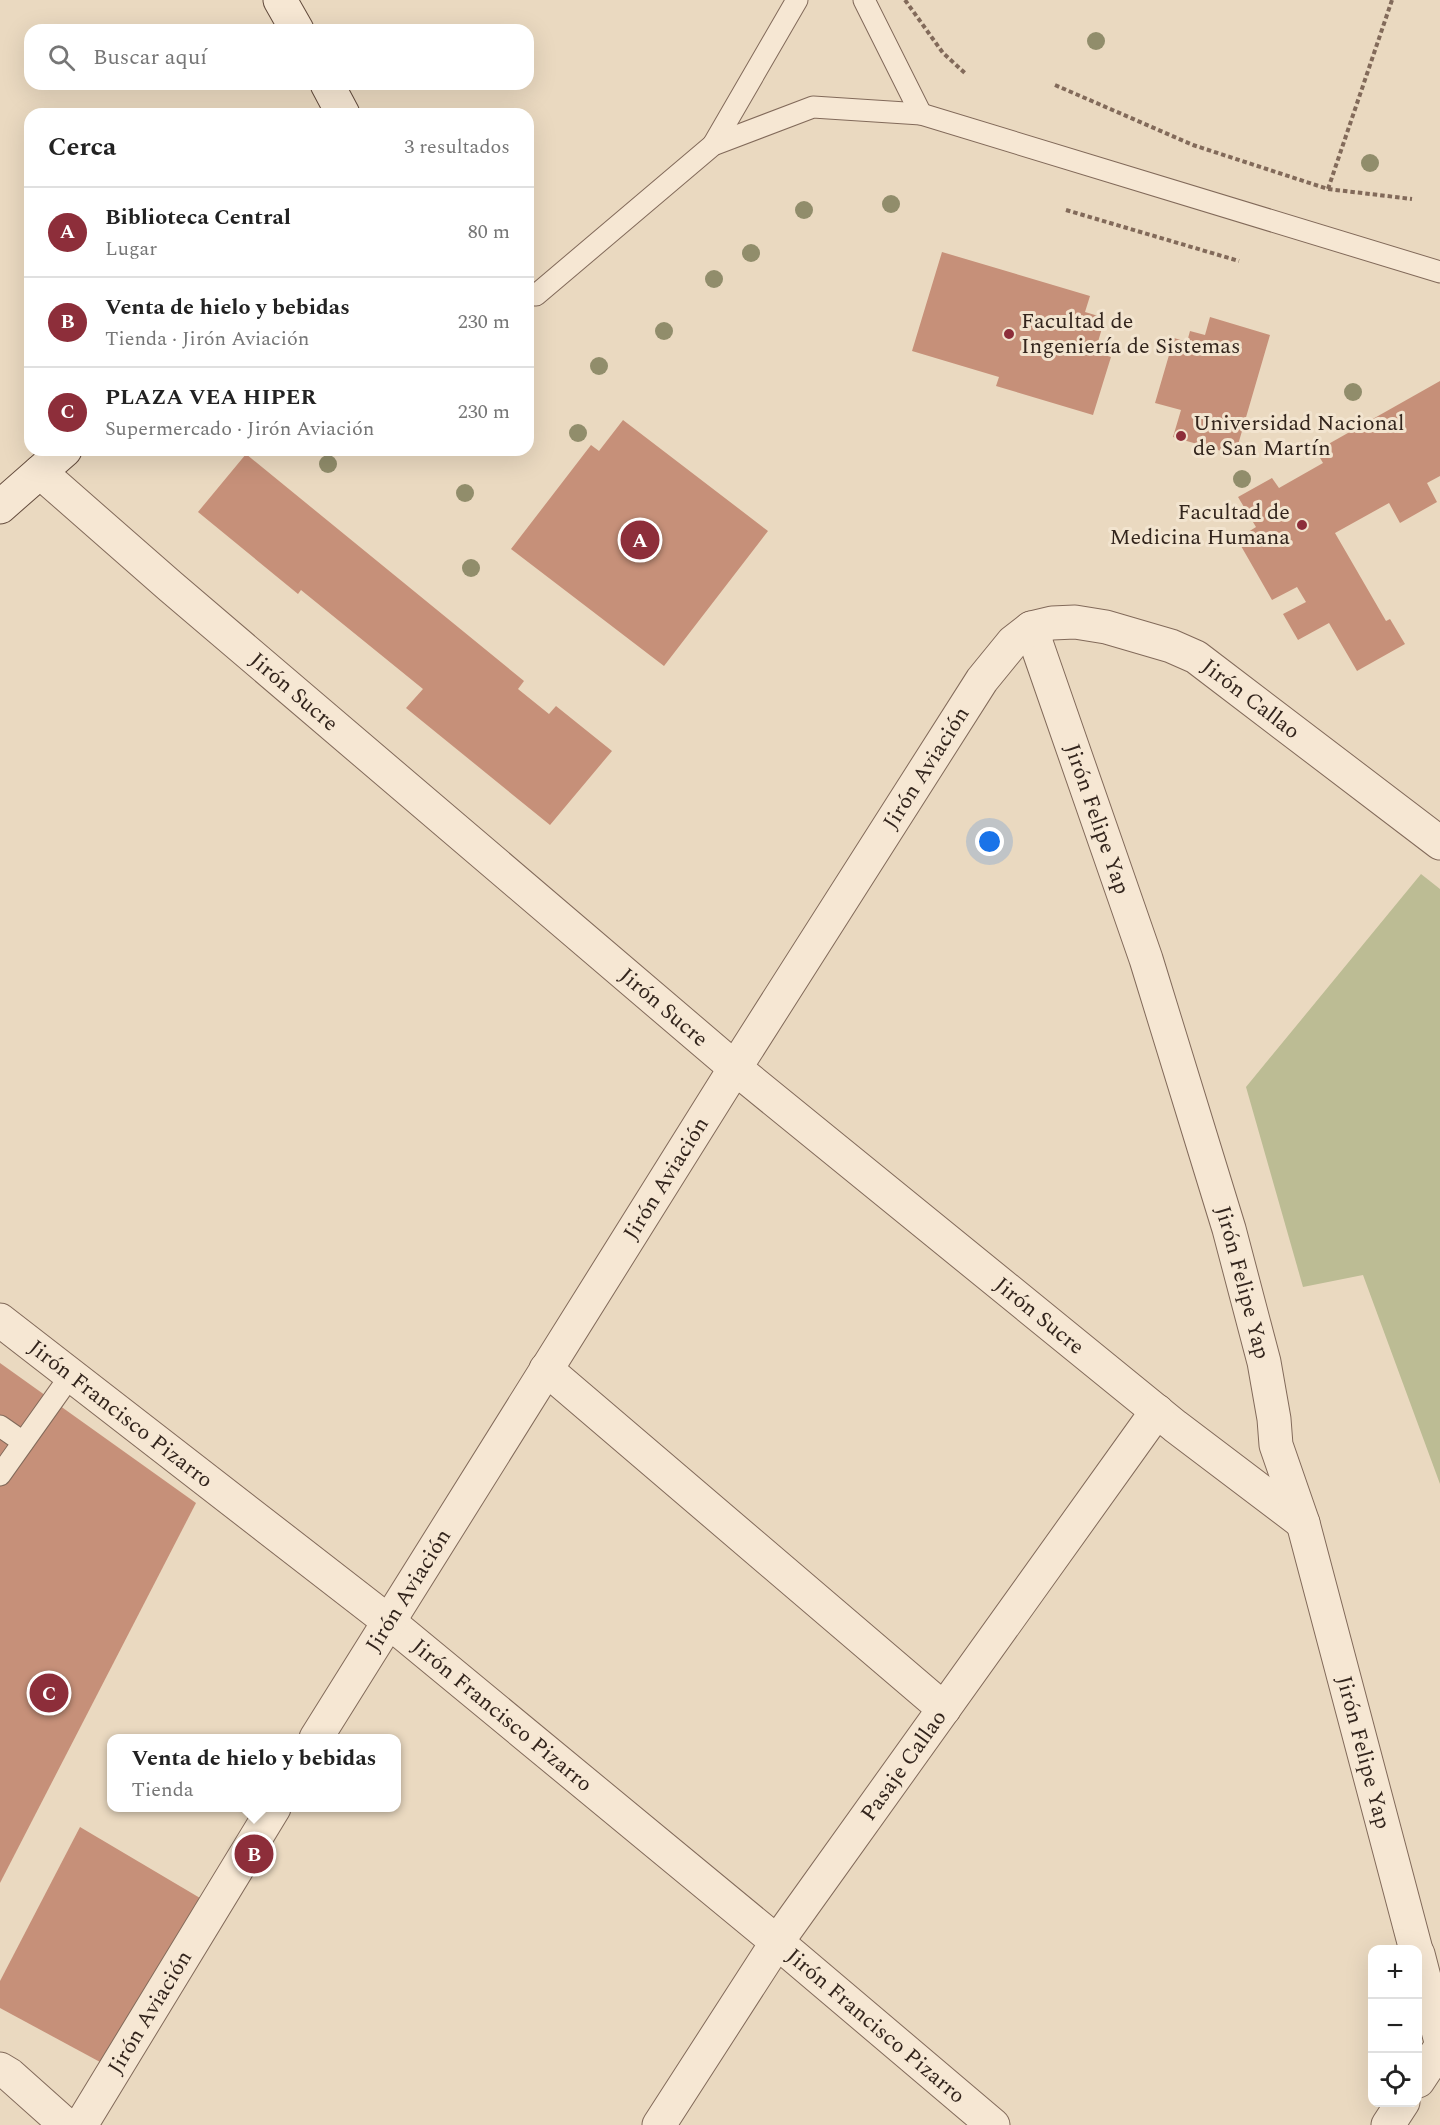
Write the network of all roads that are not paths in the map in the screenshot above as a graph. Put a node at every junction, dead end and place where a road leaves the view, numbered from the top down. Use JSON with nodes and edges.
{"nodes":[{"id":1,"x":280,"y":0,"type":"edge"},
{"id":2,"x":797,"y":0,"type":"edge"},
{"id":3,"x":864,"y":0,"type":"edge"},
{"id":4,"x":294,"y":24,"type":"edge"},
{"id":5,"x":330,"y":90,"type":"edge"},
{"id":6,"x":340,"y":108,"type":"edge"},
{"id":7,"x":921,"y":114,"type":"junction"},
{"id":8,"x":713,"y":145,"type":"junction"},
{"id":9,"x":1440,"y":272,"type":"edge"},
{"id":10,"x":534,"y":294,"type":"edge"},
{"id":11,"x":58,"y":456,"type":"edge"},
{"id":12,"x":40,"y":472,"type":"junction"},
{"id":13,"x":0,"y":507,"type":"edge"},
{"id":14,"x":1031,"y":628,"type":"junction"},
{"id":15,"x":1440,"y":843,"type":"edge"},
{"id":16,"x":735,"y":1068,"type":"junction"},
{"id":17,"x":0,"y":1320,"type":"edge"},
{"id":18,"x":546,"y":1369,"type":"junction"},
{"id":19,"x":71,"y":1375,"type":"junction"},
{"id":20,"x":1157,"y":1411,"type":"junction"},
{"id":21,"x":0,"y":1426,"type":"edge"},
{"id":22,"x":23,"y":1442,"type":"junction"},
{"id":23,"x":0,"y":1475,"type":"edge"},
{"id":24,"x":1303,"y":1523,"type":"junction"},
{"id":25,"x":388,"y":1621,"type":"junction"},
{"id":26,"x":944,"y":1709,"type":"junction"},
{"id":27,"x":318,"y":1734,"type":"edge"},
{"id":28,"x":272,"y":1812,"type":"edge"},
{"id":29,"x":777,"y":1942,"type":"junction"},
{"id":30,"x":1415,"y":1945,"type":"edge"},
{"id":31,"x":1422,"y":1971,"type":"edge"},
{"id":32,"x":1440,"y":2038,"type":"edge"},
{"id":33,"x":1440,"y":2048,"type":"edge"},
{"id":34,"x":0,"y":2069,"type":"edge"},
{"id":35,"x":1422,"y":2075,"type":"edge"},
{"id":36,"x":1400,"y":2107,"type":"edge"},
{"id":37,"x":66,"y":2125,"type":"edge"},
{"id":38,"x":81,"y":2125,"type":"edge"},
{"id":39,"x":659,"y":2125,"type":"edge"},
{"id":40,"x":993,"y":2125,"type":"edge"},
{"id":41,"x":1388,"y":2125,"type":"edge"}],
"edges":[{"from":1,"to":4,"type":"street"},
{"from":2,"to":8,"type":"lane"},
{"from":3,"to":7,"type":"lane"},
{"from":5,"to":6,"type":"street"},
{"from":7,"to":8,"type":"lane"},
{"from":7,"to":9,"type":"lane"},
{"from":8,"to":10,"type":"lane"},
{"from":11,"to":12,"type":"street"},
{"from":12,"to":13,"type":"street"},
{"from":12,"to":16,"type":"street","name":"Jirón Sucre"},
{"from":14,"to":15,"type":"street","name":"Jirón Callao"},
{"from":14,"to":16,"type":"street","name":"Jirón Aviación"},
{"from":14,"to":24,"type":"street","name":"Jirón Felipe Yap"},
{"from":16,"to":18,"type":"street","name":"Jirón Aviación"},
{"from":16,"to":20,"type":"street","name":"Jirón Sucre"},
{"from":17,"to":19,"type":"street","name":"Jirón Francisco Pizarro"},
{"from":18,"to":25,"type":"street","name":"Jirón Aviación"},
{"from":18,"to":26,"type":"street"},
{"from":19,"to":22,"type":"lane"},
{"from":19,"to":25,"type":"street","name":"Jirón Francisco Pizarro"},
{"from":20,"to":24,"type":"street","name":"Jirón Sucre"},
{"from":20,"to":26,"type":"street","name":"Pasaje Callao"},
{"from":21,"to":22,"type":"lane"},
{"from":22,"to":23,"type":"lane"},
{"from":24,"to":30,"type":"street","name":"Jirón Felipe Yap"},
{"from":25,"to":27,"type":"street","name":"Jirón Aviación"},
{"from":25,"to":29,"type":"street","name":"Jirón Francisco Pizarro"},
{"from":26,"to":29,"type":"street","name":"Pasaje Callao"},
{"from":28,"to":38,"type":"street","name":"Jirón Aviación"},
{"from":29,"to":39,"type":"street","name":"Pasaje Callao"},
{"from":29,"to":40,"type":"street","name":"Jirón Francisco Pizarro"},
{"from":31,"to":32,"type":"street","name":"Jirón Felipe Yap"},
{"from":33,"to":35,"type":"street"},
{"from":34,"to":37,"type":"street"},
{"from":36,"to":41,"type":"street"}]}
